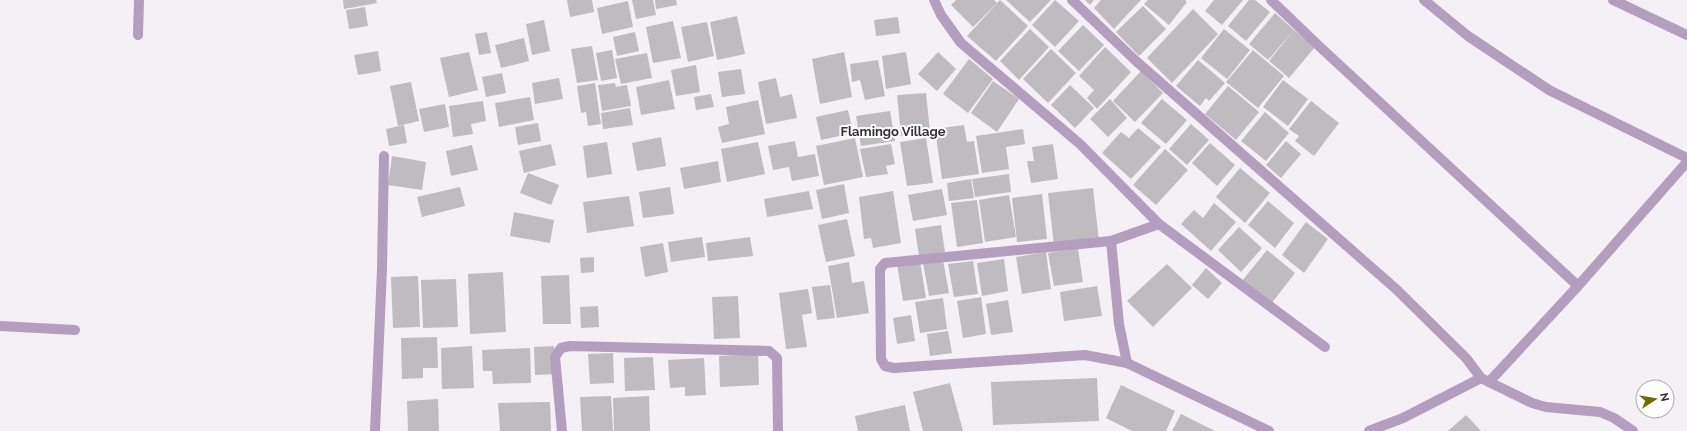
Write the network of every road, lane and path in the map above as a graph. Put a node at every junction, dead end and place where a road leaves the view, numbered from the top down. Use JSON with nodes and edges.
{"nodes":[{"id":1,"x":139,"y":0,"type":"edge"},
{"id":2,"x":934,"y":0,"type":"edge"},
{"id":3,"x":1072,"y":0,"type":"edge"},
{"id":4,"x":1271,"y":0,"type":"edge"},
{"id":5,"x":1424,"y":0,"type":"edge"},
{"id":6,"x":1613,"y":0,"type":"edge"},
{"id":7,"x":138,"y":35,"type":"dead end"},
{"id":8,"x":1687,"y":35,"type":"edge"},
{"id":9,"x":384,"y":156,"type":"dead end"},
{"id":10,"x":1687,"y":158,"type":"edge"},
{"id":11,"x":1687,"y":162,"type":"edge"},
{"id":12,"x":1159,"y":224,"type":"junction"},
{"id":13,"x":1111,"y":240,"type":"junction"},
{"id":14,"x":1578,"y":286,"type":"junction"},
{"id":15,"x":0,"y":326,"type":"edge"},
{"id":16,"x":75,"y":330,"type":"dead end"},
{"id":17,"x":1324,"y":348,"type":"dead end"},
{"id":18,"x":1127,"y":363,"type":"junction"},
{"id":19,"x":1485,"y":380,"type":"junction"},
{"id":20,"x":375,"y":431,"type":"edge"},
{"id":21,"x":562,"y":431,"type":"edge"},
{"id":22,"x":778,"y":431,"type":"edge"},
{"id":23,"x":1269,"y":431,"type":"edge"},
{"id":24,"x":1369,"y":431,"type":"edge"},
{"id":25,"x":1633,"y":431,"type":"edge"}],
"edges":[{"from":1,"to":7,"type":"street"},
{"from":2,"to":12,"type":"street"},
{"from":3,"to":19,"type":"street"},
{"from":4,"to":14,"type":"street"},
{"from":5,"to":10,"type":"street"},
{"from":6,"to":8,"type":"street"},
{"from":9,"to":20,"type":"street"},
{"from":11,"to":14,"type":"street"},
{"from":12,"to":13,"type":"street"},
{"from":12,"to":17,"type":"street"},
{"from":13,"to":18,"type":"street"},
{"from":13,"to":18,"type":"street"},
{"from":14,"to":19,"type":"street"},
{"from":15,"to":16,"type":"street"},
{"from":18,"to":23,"type":"street"},
{"from":19,"to":24,"type":"street"},
{"from":19,"to":25,"type":"street"},
{"from":21,"to":22,"type":"street"}]}
